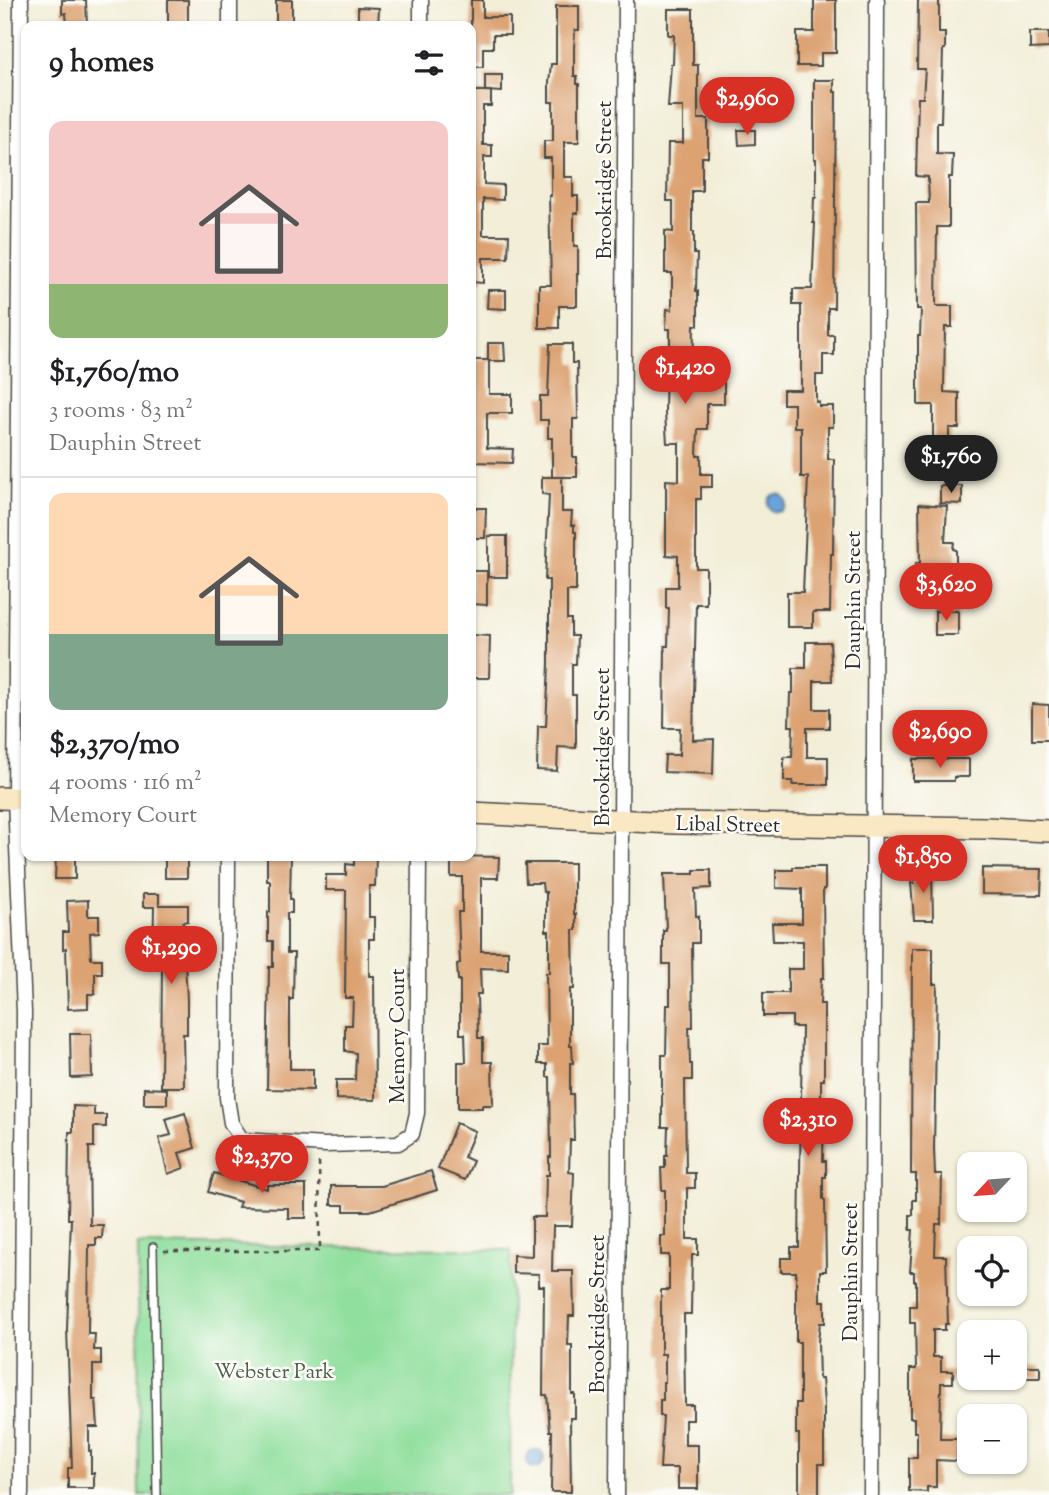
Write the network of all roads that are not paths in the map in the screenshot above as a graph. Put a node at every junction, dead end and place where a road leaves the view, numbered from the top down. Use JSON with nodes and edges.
{"nodes":[{"id":1,"x":21,"y":0,"type":"edge"},
{"id":2,"x":230,"y":0,"type":"edge"},
{"id":3,"x":421,"y":0,"type":"edge"},
{"id":4,"x":626,"y":0,"type":"edge"},
{"id":5,"x":877,"y":0,"type":"edge"},
{"id":6,"x":230,"y":21,"type":"edge"},
{"id":7,"x":421,"y":21,"type":"edge"},
{"id":8,"x":14,"y":798,"type":"edge"},
{"id":9,"x":476,"y":813,"type":"edge"},
{"id":10,"x":622,"y":820,"type":"junction"},
{"id":11,"x":1049,"y":824,"type":"edge"},
{"id":12,"x":873,"y":827,"type":"junction"},
{"id":13,"x":986,"y":828,"type":"junction"},
{"id":14,"x":1049,"y":831,"type":"edge"},
{"id":15,"x":228,"y":861,"type":"edge"},
{"id":16,"x":419,"y":861,"type":"edge"},
{"id":17,"x":153,"y":1249,"type":"road end"},
{"id":18,"x":21,"y":1495,"type":"edge"},
{"id":19,"x":157,"y":1495,"type":"edge"},
{"id":20,"x":617,"y":1495,"type":"edge"},
{"id":21,"x":871,"y":1495,"type":"edge"}],
"edges":[{"from":1,"to":8,"type":"street"},
{"from":2,"to":6,"type":"street"},
{"from":3,"to":7,"type":"street"},
{"from":4,"to":10,"type":"street","name":"Brookridge Street"},
{"from":5,"to":12,"type":"street","name":"Dauphin Street"},
{"from":8,"to":18,"type":"street"},
{"from":9,"to":10,"type":"street","name":"Libal Street"},
{"from":10,"to":12,"type":"street","name":"Libal Street"},
{"from":10,"to":20,"type":"street","name":"Brookridge Street"},
{"from":11,"to":13,"type":"street","name":"Libal Street"},
{"from":12,"to":13,"type":"street","name":"Libal Street"},
{"from":12,"to":21,"type":"street","name":"Dauphin Street"},
{"from":13,"to":14,"type":"street","name":"Libal Street"},
{"from":15,"to":16,"type":"street","name":"Memory Court"},
{"from":17,"to":19,"type":"lane"}]}
